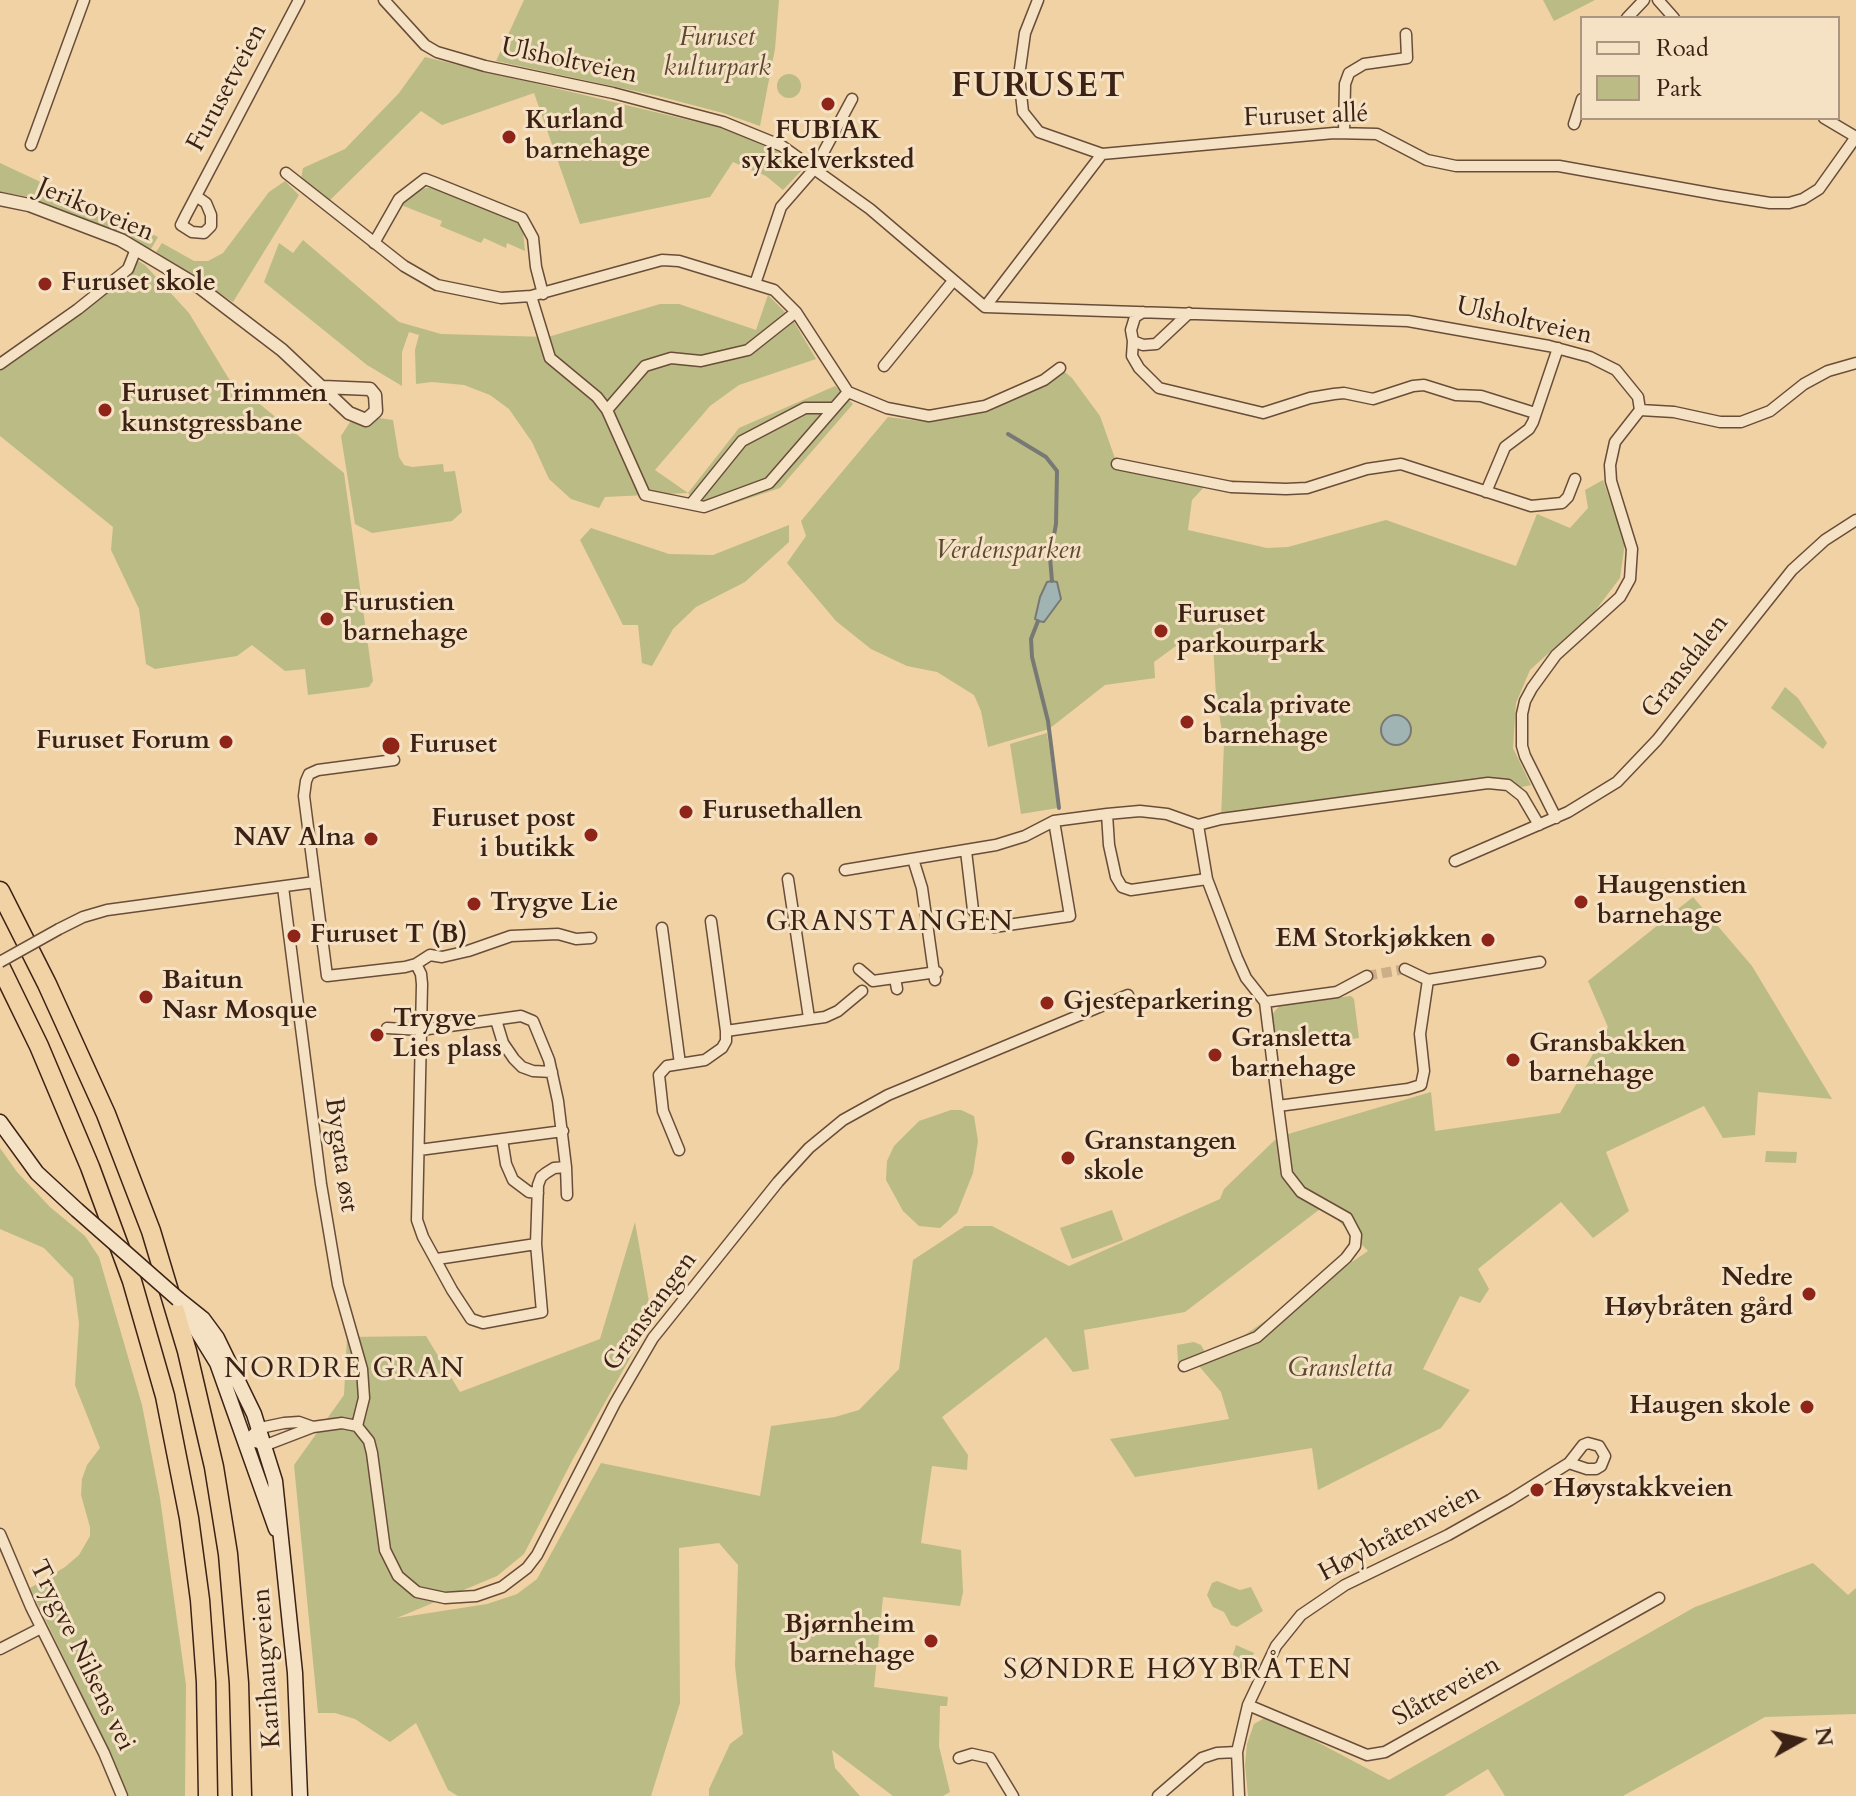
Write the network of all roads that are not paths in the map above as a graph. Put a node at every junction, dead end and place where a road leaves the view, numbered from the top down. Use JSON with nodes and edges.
{"nodes":[{"id":1,"x":84,"y":0,"type":"edge"},
{"id":2,"x":299,"y":0,"type":"edge"},
{"id":3,"x":384,"y":0,"type":"edge"},
{"id":4,"x":1644,"y":0,"type":"edge"},
{"id":5,"x":1658,"y":0,"type":"edge"},
{"id":6,"x":1034,"y":1,"type":"edge"},
{"id":7,"x":1629,"y":16,"type":"edge"},
{"id":8,"x":1672,"y":16,"type":"edge"},
{"id":9,"x":1406,"y":34,"type":"dead end"},
{"id":10,"x":852,"y":99,"type":"dead end"},
{"id":11,"x":1580,"y":105,"type":"edge"},
{"id":12,"x":1827,"y":120,"type":"edge"},
{"id":13,"x":1574,"y":124,"type":"dead end"},
{"id":14,"x":1344,"y":133,"type":"junction"},
{"id":15,"x":1856,"y":137,"type":"edge"},
{"id":16,"x":31,"y":145,"type":"dead end"},
{"id":17,"x":1102,"y":154,"type":"junction"},
{"id":18,"x":815,"y":168,"type":"junction"},
{"id":19,"x":286,"y":173,"type":"dead end"},
{"id":20,"x":196,"y":196,"type":"dead end"},
{"id":21,"x":0,"y":199,"type":"edge"},
{"id":22,"x":374,"y":243,"type":"junction"},
{"id":23,"x":136,"y":249,"type":"junction"},
{"id":24,"x":953,"y":281,"type":"junction"},
{"id":25,"x":755,"y":284,"type":"junction"},
{"id":26,"x":543,"y":294,"type":"junction"},
{"id":27,"x":531,"y":296,"type":"junction"},
{"id":28,"x":985,"y":307,"type":"junction"},
{"id":29,"x":796,"y":312,"type":"junction"},
{"id":30,"x":1143,"y":312,"type":"junction"},
{"id":31,"x":1189,"y":313,"type":"junction"},
{"id":32,"x":1133,"y":341,"type":"junction"},
{"id":33,"x":1558,"y":348,"type":"junction"},
{"id":34,"x":1856,"y":363,"type":"edge"},
{"id":35,"x":0,"y":364,"type":"edge"},
{"id":36,"x":884,"y":366,"type":"dead end"},
{"id":37,"x":1060,"y":368,"type":"dead end"},
{"id":38,"x":323,"y":387,"type":"dead end"},
{"id":39,"x":848,"y":392,"type":"junction"},
{"id":40,"x":834,"y":408,"type":"junction"},
{"id":41,"x":607,"y":410,"type":"junction"},
{"id":42,"x":1640,"y":410,"type":"junction"},
{"id":43,"x":1535,"y":413,"type":"junction"},
{"id":44,"x":1117,"y":464,"type":"dead end"},
{"id":45,"x":1575,"y":479,"type":"dead end"},
{"id":46,"x":1486,"y":492,"type":"junction"},
{"id":47,"x":691,"y":504,"type":"junction"},
{"id":48,"x":1856,"y":520,"type":"edge"},
{"id":49,"x":394,"y":760,"type":"dead end"},
{"id":50,"x":1107,"y":814,"type":"junction"},
{"id":51,"x":1556,"y":818,"type":"junction"},
{"id":52,"x":1054,"y":821,"type":"junction"},
{"id":53,"x":1198,"y":825,"type":"junction"},
{"id":54,"x":1539,"y":825,"type":"junction"},
{"id":55,"x":966,"y":851,"type":"junction"},
{"id":56,"x":913,"y":859,"type":"junction"},
{"id":57,"x":1455,"y":861,"type":"dead end"},
{"id":58,"x":845,"y":870,"type":"dead end"},
{"id":59,"x":788,"y":879,"type":"dead end"},
{"id":60,"x":1207,"y":879,"type":"junction"},
{"id":61,"x":315,"y":882,"type":"junction"},
{"id":62,"x":283,"y":887,"type":"junction"},
{"id":63,"x":0,"y":891,"type":"edge"},
{"id":64,"x":711,"y":921,"type":"dead end"},
{"id":65,"x":662,"y":928,"type":"dead end"},
{"id":66,"x":591,"y":938,"type":"dead end"},
{"id":67,"x":1540,"y":962,"type":"dead end"},
{"id":68,"x":0,"y":964,"type":"edge"},
{"id":69,"x":416,"y":964,"type":"junction"},
{"id":70,"x":859,"y":969,"type":"dead end"},
{"id":71,"x":1405,"y":969,"type":"tunnel mouth"},
{"id":72,"x":1367,"y":976,"type":"tunnel mouth"},
{"id":73,"x":1428,"y":980,"type":"junction"},
{"id":74,"x":862,"y":991,"type":"dead end"},
{"id":75,"x":1128,"y":995,"type":"dead end"},
{"id":76,"x":1265,"y":1002,"type":"junction"},
{"id":77,"x":809,"y":1018,"type":"junction"},
{"id":78,"x":496,"y":1020,"type":"junction"},
{"id":79,"x":387,"y":1028,"type":"dead end"},
{"id":80,"x":421,"y":1030,"type":"junction"},
{"id":81,"x":726,"y":1031,"type":"junction"},
{"id":82,"x":680,"y":1064,"type":"junction"},
{"id":83,"x":552,"y":1072,"type":"junction"},
{"id":84,"x":1278,"y":1106,"type":"junction"},
{"id":85,"x":0,"y":1122,"type":"edge"},
{"id":86,"x":563,"y":1131,"type":"junction"},
{"id":87,"x":502,"y":1139,"type":"junction"},
{"id":88,"x":419,"y":1150,"type":"junction"},
{"id":89,"x":679,"y":1150,"type":"dead end"},
{"id":90,"x":566,"y":1167,"type":"junction"},
{"id":91,"x":538,"y":1193,"type":"junction"},
{"id":92,"x":567,"y":1195,"type":"dead end"},
{"id":93,"x":536,"y":1244,"type":"junction"},
{"id":94,"x":437,"y":1259,"type":"junction"},
{"id":95,"x":178,"y":1299,"type":"junction"},
{"id":96,"x":1184,"y":1366,"type":"dead end"},
{"id":97,"x":357,"y":1426,"type":"junction"},
{"id":98,"x":313,"y":1427,"type":"junction"},
{"id":99,"x":260,"y":1428,"type":"junction"},
{"id":100,"x":247,"y":1440,"type":"junction"},
{"id":101,"x":266,"y":1445,"type":"junction"},
{"id":102,"x":1569,"y":1463,"type":"dead end"},
{"id":103,"x":0,"y":1534,"type":"edge"},
{"id":104,"x":280,"y":1537,"type":"junction"},
{"id":105,"x":1659,"y":1598,"type":"dead end"},
{"id":106,"x":41,"y":1628,"type":"junction"},
{"id":107,"x":0,"y":1649,"type":"edge"},
{"id":108,"x":1248,"y":1705,"type":"junction"},
{"id":109,"x":1237,"y":1752,"type":"junction"},
{"id":110,"x":959,"y":1758,"type":"dead end"},
{"id":111,"x":122,"y":1796,"type":"edge"},
{"id":112,"x":208,"y":1796,"type":"edge"},
{"id":113,"x":242,"y":1796,"type":"edge"},
{"id":114,"x":300,"y":1796,"type":"edge"},
{"id":115,"x":1013,"y":1796,"type":"edge"},
{"id":116,"x":1158,"y":1796,"type":"edge"},
{"id":117,"x":1239,"y":1796,"type":"edge"}],
"edges":[{"from":1,"to":16,"type":"street"},
{"from":2,"to":20,"type":"street","name":"Furusetveien"},
{"from":3,"to":18,"type":"street","name":"Ulsholtveien"},
{"from":4,"to":7,"type":"street"},
{"from":5,"to":8,"type":"street"},
{"from":6,"to":17,"type":"street"},
{"from":9,"to":14,"type":"street"},
{"from":10,"to":18,"type":"street"},
{"from":11,"to":13,"type":"street"},
{"from":12,"to":15,"type":"street"},
{"from":14,"to":15,"type":"street","name":"Furuset allé"},
{"from":14,"to":17,"type":"street","name":"Furuset allé"},
{"from":17,"to":28,"type":"street"},
{"from":18,"to":24,"type":"street","name":"Ulsholtveien"},
{"from":18,"to":25,"type":"street"},
{"from":19,"to":22,"type":"street"},
{"from":21,"to":23,"type":"street","name":"Jerikoveien"},
{"from":22,"to":26,"type":"street"},
{"from":22,"to":27,"type":"street"},
{"from":23,"to":35,"type":"street"},
{"from":23,"to":38,"type":"street","name":"Jerikoveien"},
{"from":24,"to":28,"type":"street","name":"Ulsholtveien"},
{"from":24,"to":36,"type":"street"},
{"from":25,"to":26,"type":"street"},
{"from":25,"to":29,"type":"street"},
{"from":26,"to":27,"type":"street"},
{"from":27,"to":41,"type":"street"},
{"from":28,"to":30,"type":"street","name":"Ulsholtveien"},
{"from":29,"to":39,"type":"street"},
{"from":29,"to":41,"type":"street"},
{"from":30,"to":31,"type":"street","name":"Ulsholtveien"},
{"from":30,"to":32,"type":"street"},
{"from":31,"to":32,"type":"street"},
{"from":31,"to":33,"type":"street","name":"Ulsholtveien"},
{"from":32,"to":43,"type":"street"},
{"from":33,"to":42,"type":"street","name":"Ulsholtveien"},
{"from":33,"to":43,"type":"street"},
{"from":34,"to":42,"type":"street"},
{"from":37,"to":39,"type":"street"},
{"from":39,"to":40,"type":"street"},
{"from":40,"to":47,"type":"street"},
{"from":40,"to":47,"type":"street"},
{"from":41,"to":47,"type":"street"},
{"from":42,"to":51,"type":"street"},
{"from":43,"to":46,"type":"street"},
{"from":44,"to":46,"type":"street"},
{"from":45,"to":46,"type":"street"},
{"from":48,"to":51,"type":"street","name":"Gransdalen"},
{"from":49,"to":61,"type":"street"},
{"from":50,"to":52,"type":"street"},
{"from":50,"to":53,"type":"street"},
{"from":50,"to":60,"type":"street"},
{"from":51,"to":54,"type":"street","name":"Gransdalen"},
{"from":52,"to":55,"type":"street"},
{"from":52,"to":55,"type":"street"},
{"from":53,"to":54,"type":"street"},
{"from":53,"to":60,"type":"street"},
{"from":54,"to":57,"type":"street","name":"Gransdalen"},
{"from":55,"to":56,"type":"street"},
{"from":56,"to":58,"type":"street"},
{"from":56,"to":70,"type":"street"},
{"from":59,"to":77,"type":"street"},
{"from":60,"to":76,"type":"street"},
{"from":61,"to":62,"type":"street"},
{"from":61,"to":69,"type":"street"},
{"from":62,"to":68,"type":"street","bridge":true},
{"from":62,"to":97,"type":"street","name":"Bygata øst"},
{"from":63,"to":113,"type":"highway"},
{"from":64,"to":81,"type":"street"},
{"from":65,"to":82,"type":"street"},
{"from":66,"to":69,"type":"street"},
{"from":67,"to":73,"type":"street"},
{"from":68,"to":112,"type":"highway"},
{"from":69,"to":80,"type":"street"},
{"from":71,"to":73,"type":"street"},
{"from":72,"to":76,"type":"street"},
{"from":73,"to":84,"type":"street"},
{"from":74,"to":77,"type":"street"},
{"from":75,"to":97,"type":"street","name":"Granstangen"},
{"from":76,"to":84,"type":"street"},
{"from":77,"to":81,"type":"street"},
{"from":78,"to":80,"type":"street"},
{"from":78,"to":83,"type":"street"},
{"from":78,"to":83,"type":"street"},
{"from":79,"to":80,"type":"street"},
{"from":80,"to":88,"type":"street"},
{"from":81,"to":82,"type":"street"},
{"from":82,"to":89,"type":"street"},
{"from":83,"to":86,"type":"street"},
{"from":84,"to":96,"type":"street"},
{"from":85,"to":95,"type":"main road","name":"Karihaugveien","bridge":true},
{"from":86,"to":87,"type":"street"},
{"from":86,"to":90,"type":"street"},
{"from":87,"to":88,"type":"street"},
{"from":87,"to":91,"type":"street"},
{"from":88,"to":94,"type":"street"},
{"from":90,"to":91,"type":"street"},
{"from":90,"to":92,"type":"street"},
{"from":91,"to":93,"type":"street"},
{"from":93,"to":94,"type":"street"},
{"from":93,"to":94,"type":"street"},
{"from":95,"to":99,"type":"main road","name":"Karihaugveien"},
{"from":95,"to":100,"type":"main road","name":"Karihaugveien"},
{"from":97,"to":98,"type":"street"},
{"from":98,"to":99,"type":"street"},
{"from":98,"to":101,"type":"street"},
{"from":99,"to":100,"type":"street"},
{"from":99,"to":101,"type":"main road","name":"Karihaugveien"},
{"from":100,"to":101,"type":"street"},
{"from":100,"to":104,"type":"main road","name":"Karihaugveien"},
{"from":101,"to":104,"type":"main road","name":"Karihaugveien"},
{"from":102,"to":108,"type":"street","name":"Høybråtenveien"},
{"from":103,"to":106,"type":"street","name":"Trygve Nilsens vei"},
{"from":104,"to":114,"type":"main road","name":"Karihaugveien"},
{"from":105,"to":108,"type":"street","name":"Slåtteveien"},
{"from":106,"to":107,"type":"street"},
{"from":106,"to":111,"type":"street","name":"Trygve Nilsens vei"},
{"from":108,"to":109,"type":"street","name":"Høybråtenveien"},
{"from":109,"to":116,"type":"street"},
{"from":109,"to":117,"type":"street","name":"Høybråtenveien"},
{"from":110,"to":115,"type":"street"}]}
